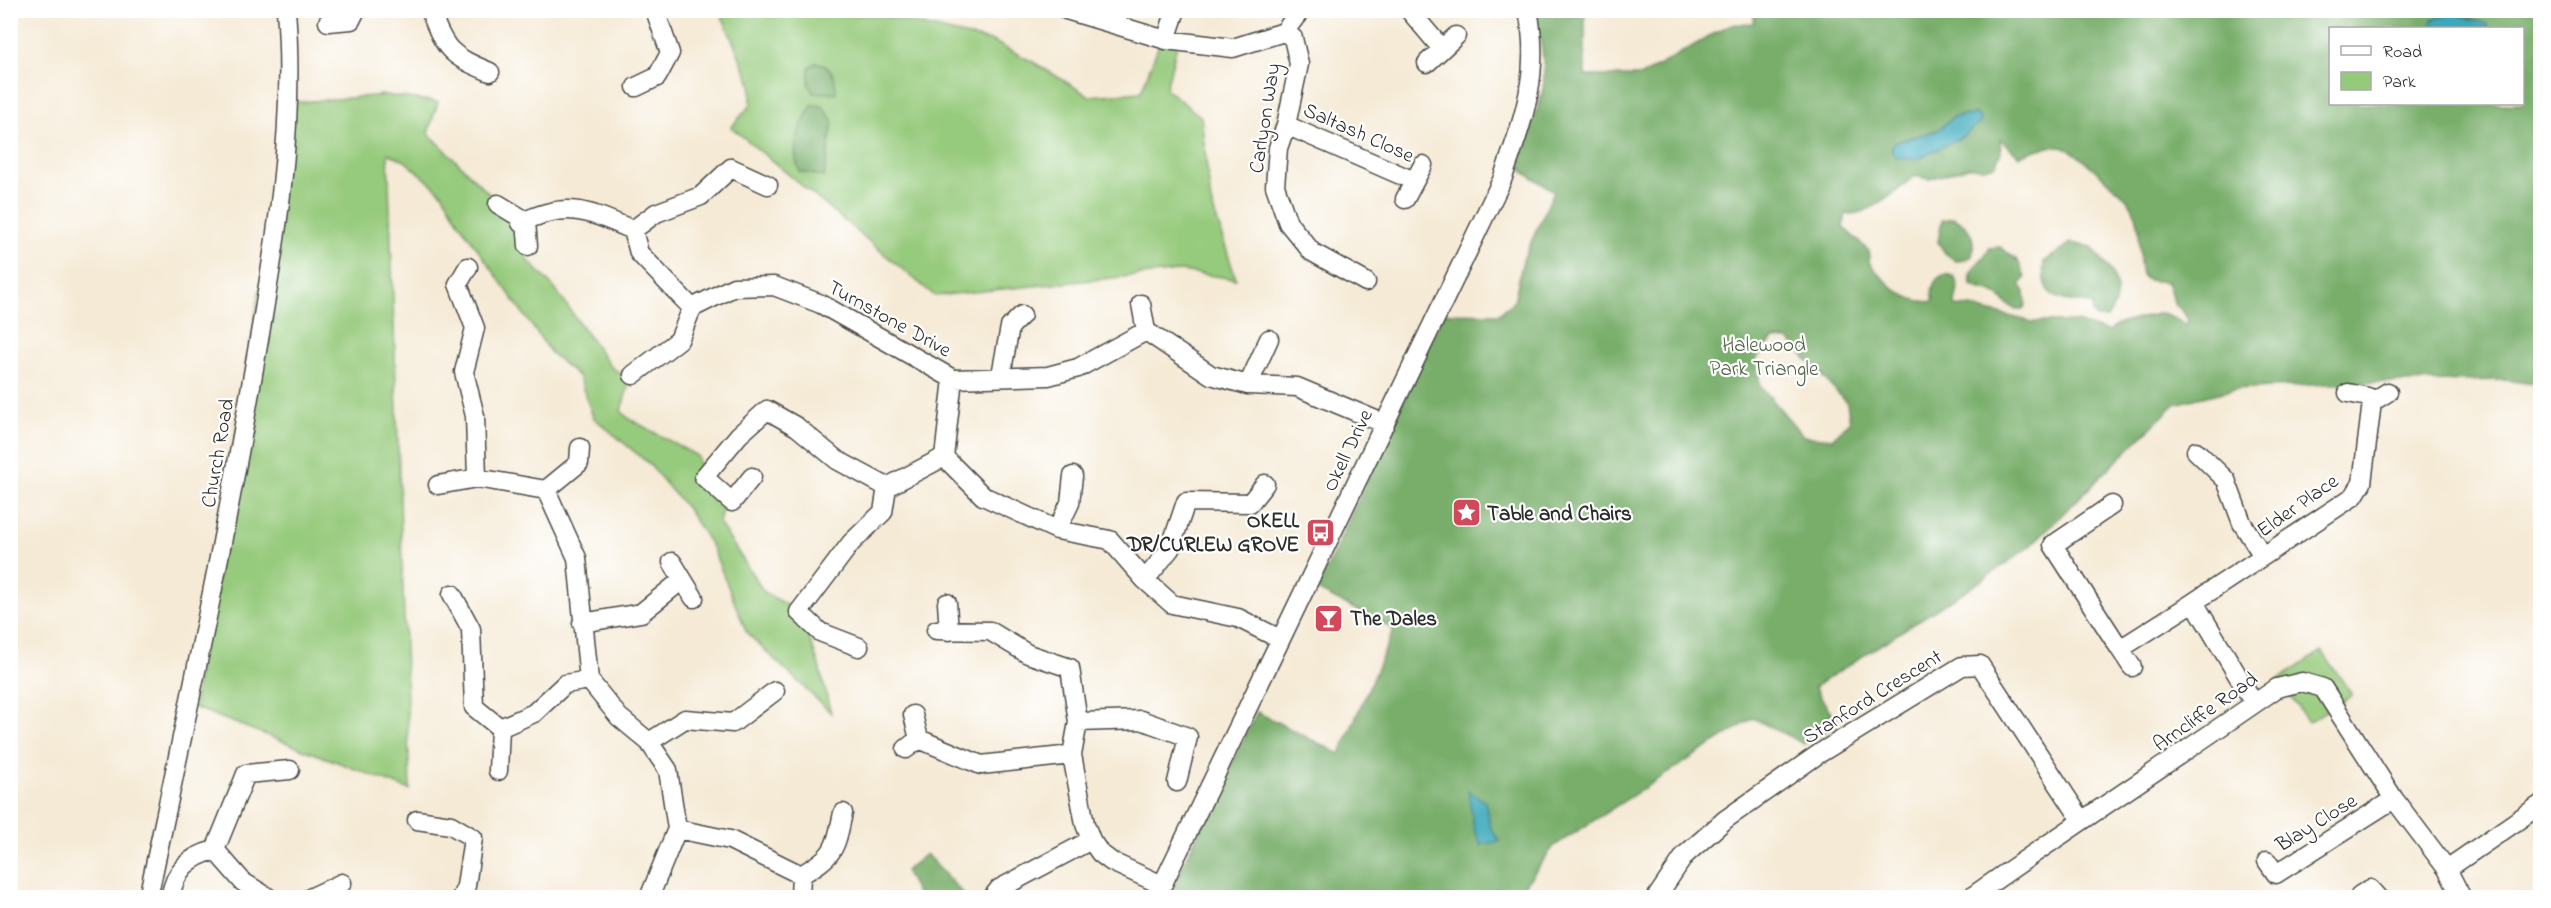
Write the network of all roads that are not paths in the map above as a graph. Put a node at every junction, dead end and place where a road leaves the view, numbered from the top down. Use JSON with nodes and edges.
{"nodes":[{"id":1,"x":286,"y":10,"type":"edge"},
{"id":2,"x":356,"y":10,"type":"edge"},
{"id":3,"x":430,"y":10,"type":"edge"},
{"id":4,"x":655,"y":10,"type":"edge"},
{"id":5,"x":1066,"y":10,"type":"edge"},
{"id":6,"x":1176,"y":10,"type":"edge"},
{"id":7,"x":1301,"y":10,"type":"edge"},
{"id":8,"x":1409,"y":10,"type":"edge"},
{"id":9,"x":1528,"y":10,"type":"edge"},
{"id":10,"x":328,"y":22,"type":"dead end"},
{"id":11,"x":1284,"y":32,"type":"junction"},
{"id":12,"x":1456,"y":36,"type":"dead end"},
{"id":13,"x":1166,"y":40,"type":"junction"},
{"id":14,"x":1442,"y":49,"type":"junction"},
{"id":15,"x":1427,"y":63,"type":"dead end"},
{"id":16,"x":490,"y":72,"type":"dead end"},
{"id":17,"x":636,"y":87,"type":"dead end"},
{"id":18,"x":1286,"y":125,"type":"junction"},
{"id":19,"x":1423,"y":165,"type":"dead end"},
{"id":20,"x":1414,"y":181,"type":"junction"},
{"id":21,"x":768,"y":185,"type":"dead end"},
{"id":22,"x":1406,"y":199,"type":"dead end"},
{"id":23,"x":498,"y":204,"type":"dead end"},
{"id":24,"x":524,"y":222,"type":"junction"},
{"id":25,"x":633,"y":230,"type":"junction"},
{"id":26,"x":528,"y":246,"type":"dead end"},
{"id":27,"x":468,"y":267,"type":"dead end"},
{"id":28,"x":1366,"y":282,"type":"dead end"},
{"id":29,"x":1141,"y":304,"type":"dead end"},
{"id":30,"x":692,"y":308,"type":"junction"},
{"id":31,"x":1022,"y":315,"type":"dead end"},
{"id":32,"x":1146,"y":331,"type":"junction"},
{"id":33,"x":1269,"y":339,"type":"dead end"},
{"id":34,"x":633,"y":375,"type":"dead end"},
{"id":35,"x":1001,"y":375,"type":"junction"},
{"id":36,"x":953,"y":379,"type":"junction"},
{"id":37,"x":1248,"y":385,"type":"junction"},
{"id":38,"x":2388,"y":392,"type":"dead end"},
{"id":39,"x":2348,"y":393,"type":"dead end"},
{"id":40,"x":2372,"y":406,"type":"junction"},
{"id":41,"x":1385,"y":424,"type":"junction"},
{"id":42,"x":580,"y":448,"type":"dead end"},
{"id":43,"x":2196,"y":451,"type":"dead end"},
{"id":44,"x":944,"y":456,"type":"junction"},
{"id":45,"x":1073,"y":476,"type":"dead end"},
{"id":46,"x":752,"y":477,"type":"dead end"},
{"id":47,"x":477,"y":478,"type":"junction"},
{"id":48,"x":1265,"y":484,"type":"dead end"},
{"id":49,"x":438,"y":485,"type":"dead end"},
{"id":50,"x":887,"y":487,"type":"junction"},
{"id":51,"x":546,"y":490,"type":"junction"},
{"id":52,"x":2112,"y":506,"type":"dead end"},
{"id":53,"x":1057,"y":530,"type":"junction"},
{"id":54,"x":2263,"y":556,"type":"junction"},
{"id":55,"x":672,"y":562,"type":"dead end"},
{"id":56,"x":682,"y":580,"type":"junction"},
{"id":57,"x":1145,"y":580,"type":"junction"},
{"id":58,"x":452,"y":594,"type":"dead end"},
{"id":59,"x":694,"y":598,"type":"dead end"},
{"id":60,"x":2194,"y":602,"type":"junction"},
{"id":61,"x":947,"y":603,"type":"dead end"},
{"id":62,"x":582,"y":623,"type":"junction"},
{"id":63,"x":1280,"y":639,"type":"junction"},
{"id":64,"x":859,"y":647,"type":"dead end"},
{"id":65,"x":2120,"y":649,"type":"junction"},
{"id":66,"x":2132,"y":667,"type":"dead end"},
{"id":67,"x":589,"y":680,"type":"junction"},
{"id":68,"x":775,"y":691,"type":"dead end"},
{"id":69,"x":2254,"y":703,"type":"junction"},
{"id":70,"x":913,"y":715,"type":"dead end"},
{"id":71,"x":1078,"y":722,"type":"junction"},
{"id":72,"x":500,"y":728,"type":"junction"},
{"id":73,"x":649,"y":742,"type":"junction"},
{"id":74,"x":1072,"y":755,"type":"junction"},
{"id":75,"x":290,"y":770,"type":"dead end"},
{"id":76,"x":498,"y":771,"type":"dead end"},
{"id":77,"x":1177,"y":782,"type":"dead end"},
{"id":78,"x":2394,"y":799,"type":"junction"},
{"id":79,"x":2541,"y":805,"type":"edge"},
{"id":80,"x":843,"y":813,"type":"dead end"},
{"id":81,"x":2081,"y":819,"type":"junction"},
{"id":82,"x":417,"y":820,"type":"dead end"},
{"id":83,"x":677,"y":829,"type":"junction"},
{"id":84,"x":1091,"y":840,"type":"junction"},
{"id":85,"x":215,"y":850,"type":"junction"},
{"id":86,"x":2267,"y":861,"type":"dead end"},
{"id":87,"x":2447,"y":869,"type":"junction"},
{"id":88,"x":801,"y":875,"type":"junction"},
{"id":89,"x":342,"y":883,"type":"dead end"},
{"id":90,"x":1159,"y":891,"type":"edge"},
{"id":91,"x":148,"y":897,"type":"edge"},
{"id":92,"x":170,"y":897,"type":"edge"},
{"id":93,"x":269,"y":897,"type":"edge"},
{"id":94,"x":310,"y":897,"type":"edge"},
{"id":95,"x":461,"y":897,"type":"edge"},
{"id":96,"x":649,"y":897,"type":"edge"},
{"id":97,"x":800,"y":897,"type":"edge"},
{"id":98,"x":992,"y":897,"type":"edge"},
{"id":99,"x":1656,"y":897,"type":"edge"},
{"id":100,"x":1970,"y":897,"type":"edge"},
{"id":101,"x":2462,"y":897,"type":"edge"}],
"edges":[{"from":1,"to":91,"type":"street","name":"Church Road"},
{"from":2,"to":10,"type":"street"},
{"from":3,"to":16,"type":"street"},
{"from":4,"to":17,"type":"street"},
{"from":5,"to":13,"type":"street"},
{"from":6,"to":13,"type":"street"},
{"from":7,"to":11,"type":"street"},
{"from":8,"to":14,"type":"street"},
{"from":9,"to":41,"type":"street","name":"Okell Drive"},
{"from":11,"to":13,"type":"street"},
{"from":11,"to":18,"type":"street","name":"Carlyon Way"},
{"from":12,"to":14,"type":"street"},
{"from":14,"to":15,"type":"street"},
{"from":18,"to":20,"type":"street","name":"Saltash Close"},
{"from":18,"to":28,"type":"street","name":"Carlyon Way"},
{"from":19,"to":20,"type":"street"},
{"from":20,"to":22,"type":"street"},
{"from":21,"to":25,"type":"street"},
{"from":23,"to":24,"type":"street"},
{"from":24,"to":25,"type":"street"},
{"from":24,"to":26,"type":"street"},
{"from":25,"to":30,"type":"street"},
{"from":27,"to":47,"type":"street"},
{"from":29,"to":32,"type":"street"},
{"from":30,"to":34,"type":"street"},
{"from":30,"to":36,"type":"street","name":"Turnstone Drive"},
{"from":31,"to":35,"type":"street"},
{"from":32,"to":35,"type":"street","name":"Turnstone Drive"},
{"from":32,"to":37,"type":"street"},
{"from":33,"to":37,"type":"street"},
{"from":35,"to":36,"type":"street","name":"Turnstone Drive"},
{"from":36,"to":44,"type":"street"},
{"from":37,"to":41,"type":"street"},
{"from":38,"to":40,"type":"street"},
{"from":39,"to":40,"type":"street"},
{"from":40,"to":54,"type":"street","name":"Elder Place"},
{"from":41,"to":63,"type":"street","name":"Okell Drive"},
{"from":42,"to":51,"type":"street"},
{"from":43,"to":54,"type":"street"},
{"from":44,"to":50,"type":"street"},
{"from":44,"to":53,"type":"street"},
{"from":45,"to":53,"type":"street"},
{"from":46,"to":50,"type":"street"},
{"from":47,"to":49,"type":"street"},
{"from":47,"to":51,"type":"street"},
{"from":48,"to":57,"type":"street"},
{"from":50,"to":64,"type":"street"},
{"from":51,"to":62,"type":"street"},
{"from":52,"to":65,"type":"street"},
{"from":53,"to":57,"type":"street"},
{"from":54,"to":60,"type":"street","name":"Elder Place"},
{"from":55,"to":56,"type":"street"},
{"from":56,"to":59,"type":"street"},
{"from":56,"to":62,"type":"street"},
{"from":57,"to":63,"type":"street"},
{"from":58,"to":72,"type":"street"},
{"from":60,"to":65,"type":"street","name":"Elder Place"},
{"from":60,"to":69,"type":"street"},
{"from":61,"to":71,"type":"street"},
{"from":62,"to":67,"type":"street"},
{"from":63,"to":90,"type":"street","name":"Okell Drive"},
{"from":65,"to":66,"type":"street"},
{"from":67,"to":72,"type":"street"},
{"from":67,"to":73,"type":"street"},
{"from":68,"to":73,"type":"street"},
{"from":69,"to":78,"type":"street","name":"Arncliffe Road"},
{"from":69,"to":81,"type":"street","name":"Arncliffe Road"},
{"from":70,"to":74,"type":"street"},
{"from":71,"to":74,"type":"street"},
{"from":71,"to":77,"type":"street"},
{"from":72,"to":76,"type":"street"},
{"from":73,"to":83,"type":"street"},
{"from":74,"to":84,"type":"street"},
{"from":75,"to":85,"type":"street"},
{"from":78,"to":86,"type":"street","name":"Blay Close"},
{"from":78,"to":87,"type":"street","name":"Arncliffe Road"},
{"from":79,"to":87,"type":"street"},
{"from":80,"to":88,"type":"street"},
{"from":81,"to":99,"type":"street","name":"Stanford Crescent"},
{"from":81,"to":100,"type":"street","name":"Arncliffe Road"},
{"from":82,"to":95,"type":"street"},
{"from":83,"to":88,"type":"street"},
{"from":83,"to":96,"type":"street"},
{"from":84,"to":90,"type":"street"},
{"from":84,"to":98,"type":"street"},
{"from":85,"to":92,"type":"street"},
{"from":85,"to":93,"type":"street"},
{"from":87,"to":101,"type":"street","name":"Arncliffe Road"},
{"from":88,"to":97,"type":"street"},
{"from":89,"to":94,"type":"street"}]}
